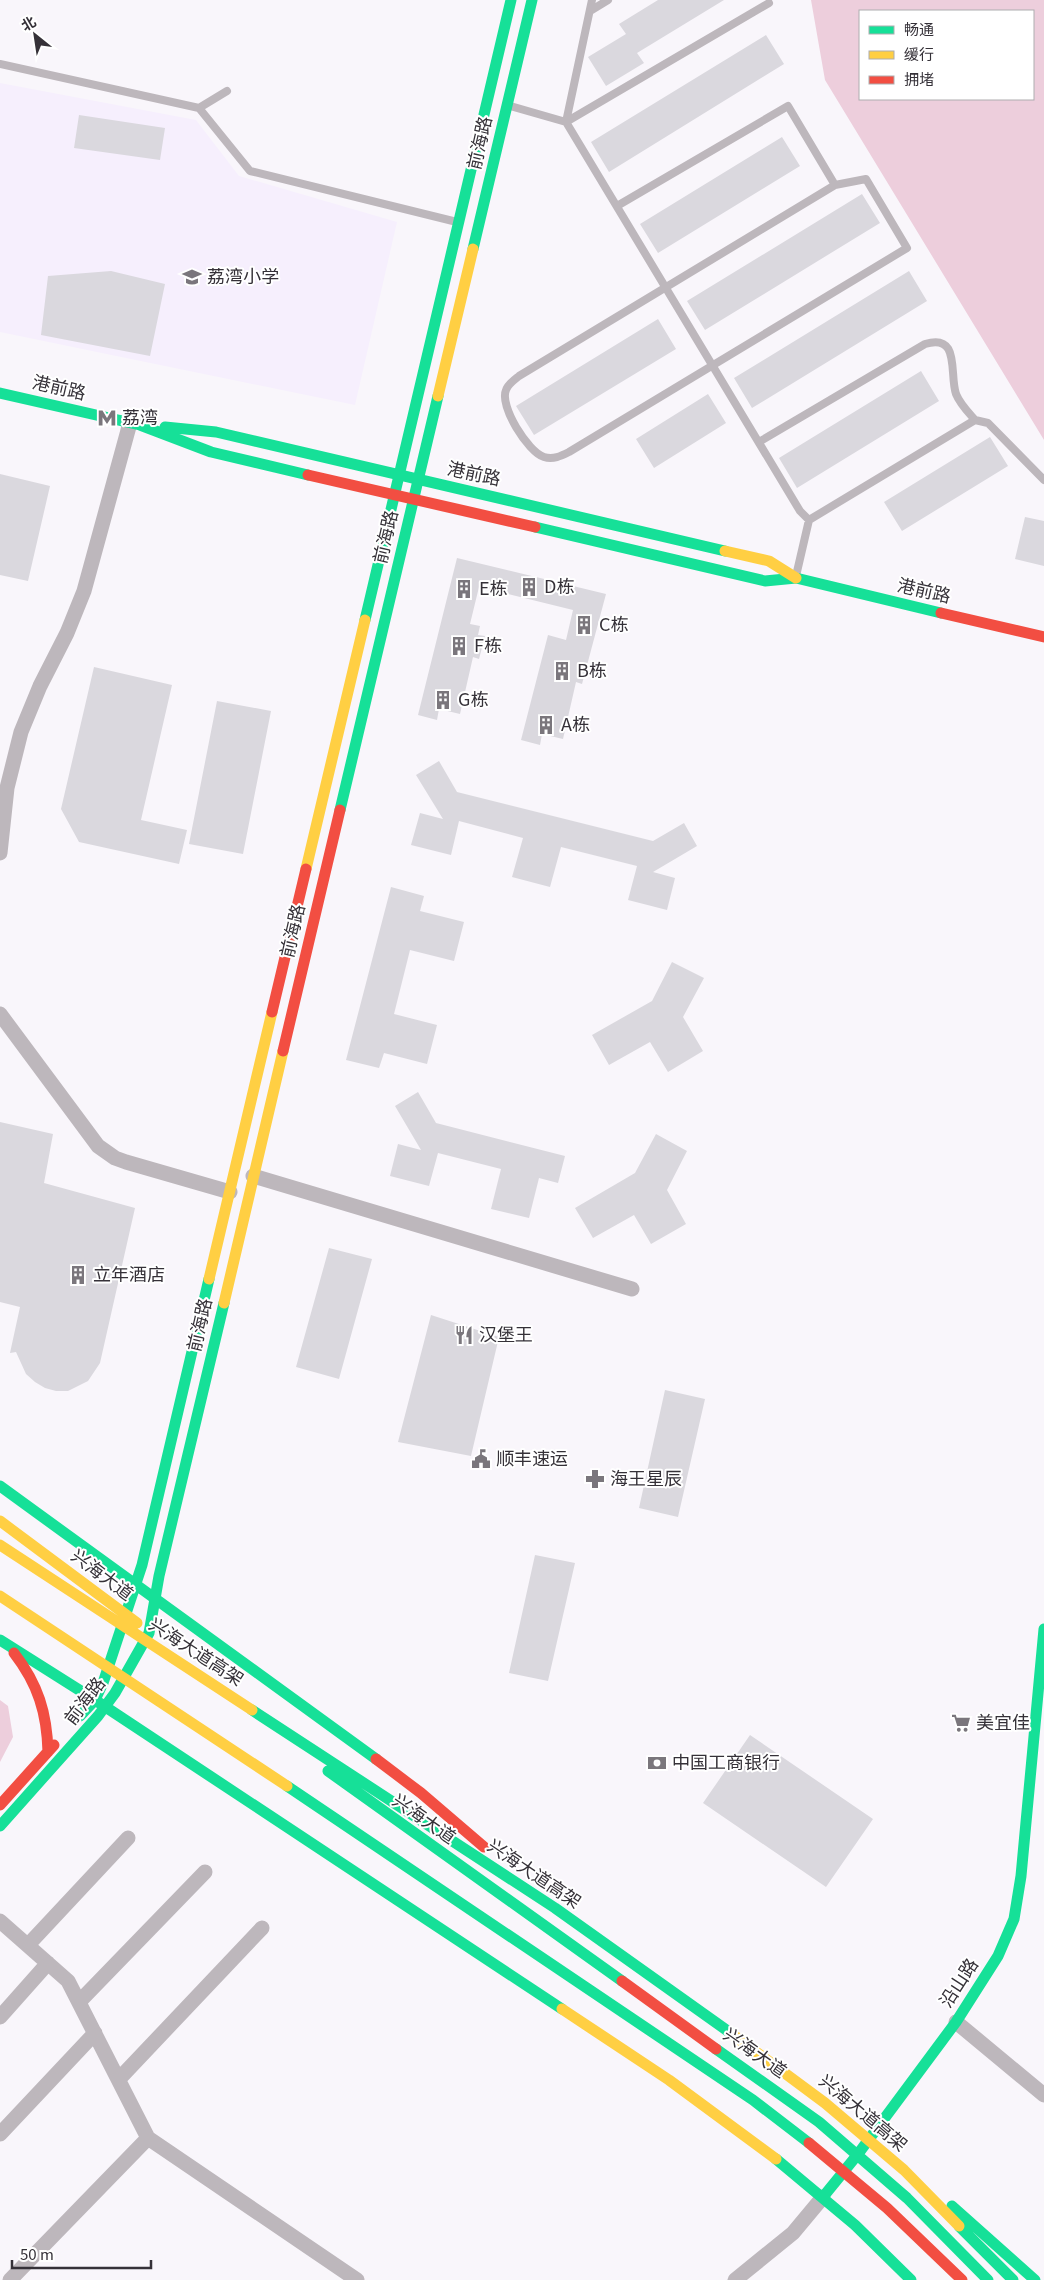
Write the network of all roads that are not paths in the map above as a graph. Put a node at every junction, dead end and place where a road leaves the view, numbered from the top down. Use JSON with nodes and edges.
{"nodes":[{"id":1,"x":511,"y":0,"type":"edge"},
{"id":2,"x":532,"y":0,"type":"edge"},
{"id":3,"x":592,"y":0,"type":"edge"},
{"id":4,"x":608,"y":0,"type":"edge"},
{"id":5,"x":768,"y":3,"type":"dead end"},
{"id":6,"x":590,"y":11,"type":"junction"},
{"id":7,"x":0,"y":64,"type":"edge"},
{"id":8,"x":227,"y":91,"type":"dead end"},
{"id":9,"x":507,"y":105,"type":"junction"},
{"id":10,"x":199,"y":108,"type":"junction"},
{"id":11,"x":566,"y":122,"type":"junction"},
{"id":12,"x":835,"y":185,"type":"junction"},
{"id":13,"x":617,"y":206,"type":"junction"},
{"id":14,"x":459,"y":222,"type":"junction"},
{"id":15,"x":665,"y":288,"type":"junction"},
{"id":16,"x":713,"y":365,"type":"junction"},
{"id":17,"x":0,"y":393,"type":"edge"},
{"id":18,"x":975,"y":420,"type":"junction"},
{"id":19,"x":135,"y":424,"type":"junction"},
{"id":20,"x":759,"y":442,"type":"junction"},
{"id":21,"x":399,"y":475,"type":"junction"},
{"id":22,"x":418,"y":480,"type":"junction"},
{"id":23,"x":1044,"y":480,"type":"edge"},
{"id":24,"x":394,"y":495,"type":"junction"},
{"id":25,"x":413,"y":499,"type":"junction"},
{"id":26,"x":809,"y":520,"type":"junction"},
{"id":27,"x":796,"y":578,"type":"junction"},
{"id":28,"x":1044,"y":637,"type":"edge"},
{"id":29,"x":0,"y":853,"type":"edge"},
{"id":30,"x":0,"y":1014,"type":"edge"},
{"id":31,"x":253,"y":1176,"type":"junction"},
{"id":32,"x":230,"y":1192,"type":"junction"},
{"id":33,"x":632,"y":1289,"type":"dead end"},
{"id":34,"x":0,"y":1486,"type":"edge"},
{"id":35,"x":0,"y":1521,"type":"edge"},
{"id":36,"x":0,"y":1545,"type":"edge"},
{"id":37,"x":0,"y":1596,"type":"edge"},
{"id":38,"x":127,"y":1615,"type":"junction"},
{"id":39,"x":1044,"y":1629,"type":"edge"},
{"id":40,"x":149,"y":1633,"type":"junction"},
{"id":41,"x":3,"y":1642,"type":"edge"},
{"id":42,"x":95,"y":1700,"type":"junction"},
{"id":43,"x":106,"y":1707,"type":"junction"},
{"id":44,"x":74,"y":1723,"type":"dead end"},
{"id":45,"x":61,"y":1737,"type":"dead end"},
{"id":46,"x":48,"y":1752,"type":"junction"},
{"id":47,"x":2,"y":1800,"type":"edge"},
{"id":48,"x":0,"y":1826,"type":"edge"},
{"id":49,"x":128,"y":1838,"type":"dead end"},
{"id":50,"x":205,"y":1872,"type":"dead end"},
{"id":51,"x":555,"y":1908,"type":"junction"},
{"id":52,"x":0,"y":1920,"type":"edge"},
{"id":53,"x":262,"y":1928,"type":"dead end"},
{"id":54,"x":28,"y":1945,"type":"junction"},
{"id":55,"x":48,"y":1963,"type":"junction"},
{"id":56,"x":80,"y":2002,"type":"junction"},
{"id":57,"x":0,"y":2017,"type":"edge"},
{"id":58,"x":956,"y":2022,"type":"junction"},
{"id":59,"x":95,"y":2033,"type":"junction"},
{"id":60,"x":119,"y":2079,"type":"junction"},
{"id":61,"x":1044,"y":2095,"type":"edge"},
{"id":62,"x":858,"y":2130,"type":"junction"},
{"id":63,"x":0,"y":2134,"type":"edge"},
{"id":64,"x":148,"y":2138,"type":"junction"},
{"id":65,"x":858,"y":2154,"type":"junction"},
{"id":66,"x":823,"y":2197,"type":"junction"},
{"id":67,"x":10,"y":2280,"type":"edge"},
{"id":68,"x":357,"y":2280,"type":"edge"},
{"id":69,"x":734,"y":2280,"type":"edge"},
{"id":70,"x":911,"y":2280,"type":"edge"},
{"id":71,"x":962,"y":2280,"type":"edge"},
{"id":72,"x":988,"y":2280,"type":"edge"},
{"id":73,"x":1012,"y":2280,"type":"edge"},
{"id":74,"x":1035,"y":2280,"type":"edge"}],
"edges":[{"from":1,"to":14,"type":"street","name":"前海路"},
{"from":2,"to":9,"type":"street","name":"前海路"},
{"from":3,"to":6,"type":"lane"},
{"from":4,"to":6,"type":"lane"},
{"from":5,"to":11,"type":"lane"},
{"from":6,"to":11,"type":"lane"},
{"from":7,"to":10,"type":"lane"},
{"from":8,"to":10,"type":"lane"},
{"from":9,"to":11,"type":"lane"},
{"from":9,"to":22,"type":"street","name":"前海路"},
{"from":10,"to":14,"type":"lane"},
{"from":11,"to":13,"type":"lane"},
{"from":12,"to":13,"type":"lane"},
{"from":12,"to":15,"type":"lane"},
{"from":12,"to":16,"type":"lane"},
{"from":13,"to":15,"type":"lane"},
{"from":14,"to":21,"type":"street","name":"前海路"},
{"from":15,"to":16,"type":"lane"},
{"from":15,"to":16,"type":"lane"},
{"from":16,"to":20,"type":"lane"},
{"from":17,"to":19,"type":"street","name":"港前路"},
{"from":18,"to":20,"type":"lane"},
{"from":18,"to":23,"type":"lane"},
{"from":18,"to":26,"type":"lane"},
{"from":19,"to":21,"type":"street","name":"港前路"},
{"from":19,"to":24,"type":"street","name":"港前路"},
{"from":19,"to":29,"type":"street"},
{"from":20,"to":26,"type":"lane"},
{"from":21,"to":22,"type":"street","name":"港前路"},
{"from":21,"to":24,"type":"street","name":"前海路"},
{"from":22,"to":25,"type":"street","name":"前海路"},
{"from":22,"to":27,"type":"street","name":"港前路"},
{"from":24,"to":25,"type":"street","name":"港前路"},
{"from":24,"to":32,"type":"street","name":"前海路"},
{"from":25,"to":27,"type":"street","name":"港前路"},
{"from":25,"to":31,"type":"street","name":"前海路"},
{"from":26,"to":27,"type":"lane"},
{"from":27,"to":28,"type":"street","name":"港前路"},
{"from":30,"to":32,"type":"street"},
{"from":31,"to":33,"type":"street"},
{"from":31,"to":40,"type":"street","name":"前海路"},
{"from":32,"to":38,"type":"street","name":"前海路"},
{"from":34,"to":51,"type":"street"},
{"from":35,"to":38,"type":"street","name":"兴海大道"},
{"from":36,"to":51,"type":"street","name":"兴海大道高架"},
{"from":37,"to":71,"type":"street"},
{"from":38,"to":40,"type":"street","name":"兴海大道"},
{"from":38,"to":42,"type":"street","name":"前海路"},
{"from":39,"to":58,"type":"street","name":"沿山路"},
{"from":40,"to":43,"type":"street","name":"前海路"},
{"from":40,"to":65,"type":"street","name":"兴海大道"},
{"from":41,"to":42,"type":"street"},
{"from":41,"to":46,"type":"street"},
{"from":42,"to":43,"type":"street"},
{"from":42,"to":44,"type":"street","name":"前海路"},
{"from":43,"to":48,"type":"street","name":"前海路"},
{"from":43,"to":66,"type":"street"},
{"from":45,"to":46,"type":"street","name":"前海路"},
{"from":46,"to":47,"type":"street","name":"前海路"},
{"from":49,"to":54,"type":"street"},
{"from":50,"to":56,"type":"street"},
{"from":51,"to":62,"type":"street","name":"兴海大道高架"},
{"from":52,"to":54,"type":"street"},
{"from":53,"to":60,"type":"street"},
{"from":54,"to":55,"type":"street"},
{"from":55,"to":56,"type":"street"},
{"from":55,"to":57,"type":"street"},
{"from":56,"to":59,"type":"street"},
{"from":58,"to":61,"type":"street"},
{"from":58,"to":65,"type":"street","name":"沿山路"},
{"from":59,"to":60,"type":"street"},
{"from":59,"to":63,"type":"street"},
{"from":60,"to":64,"type":"street"},
{"from":62,"to":73,"type":"street","name":"兴海大道高架"},
{"from":62,"to":74,"type":"street"},
{"from":64,"to":67,"type":"street"},
{"from":64,"to":68,"type":"street"},
{"from":65,"to":66,"type":"street","name":"沿山路"},
{"from":65,"to":72,"type":"street","name":"兴海大道"},
{"from":66,"to":69,"type":"street","name":"沿山路"},
{"from":66,"to":70,"type":"street"}]}
